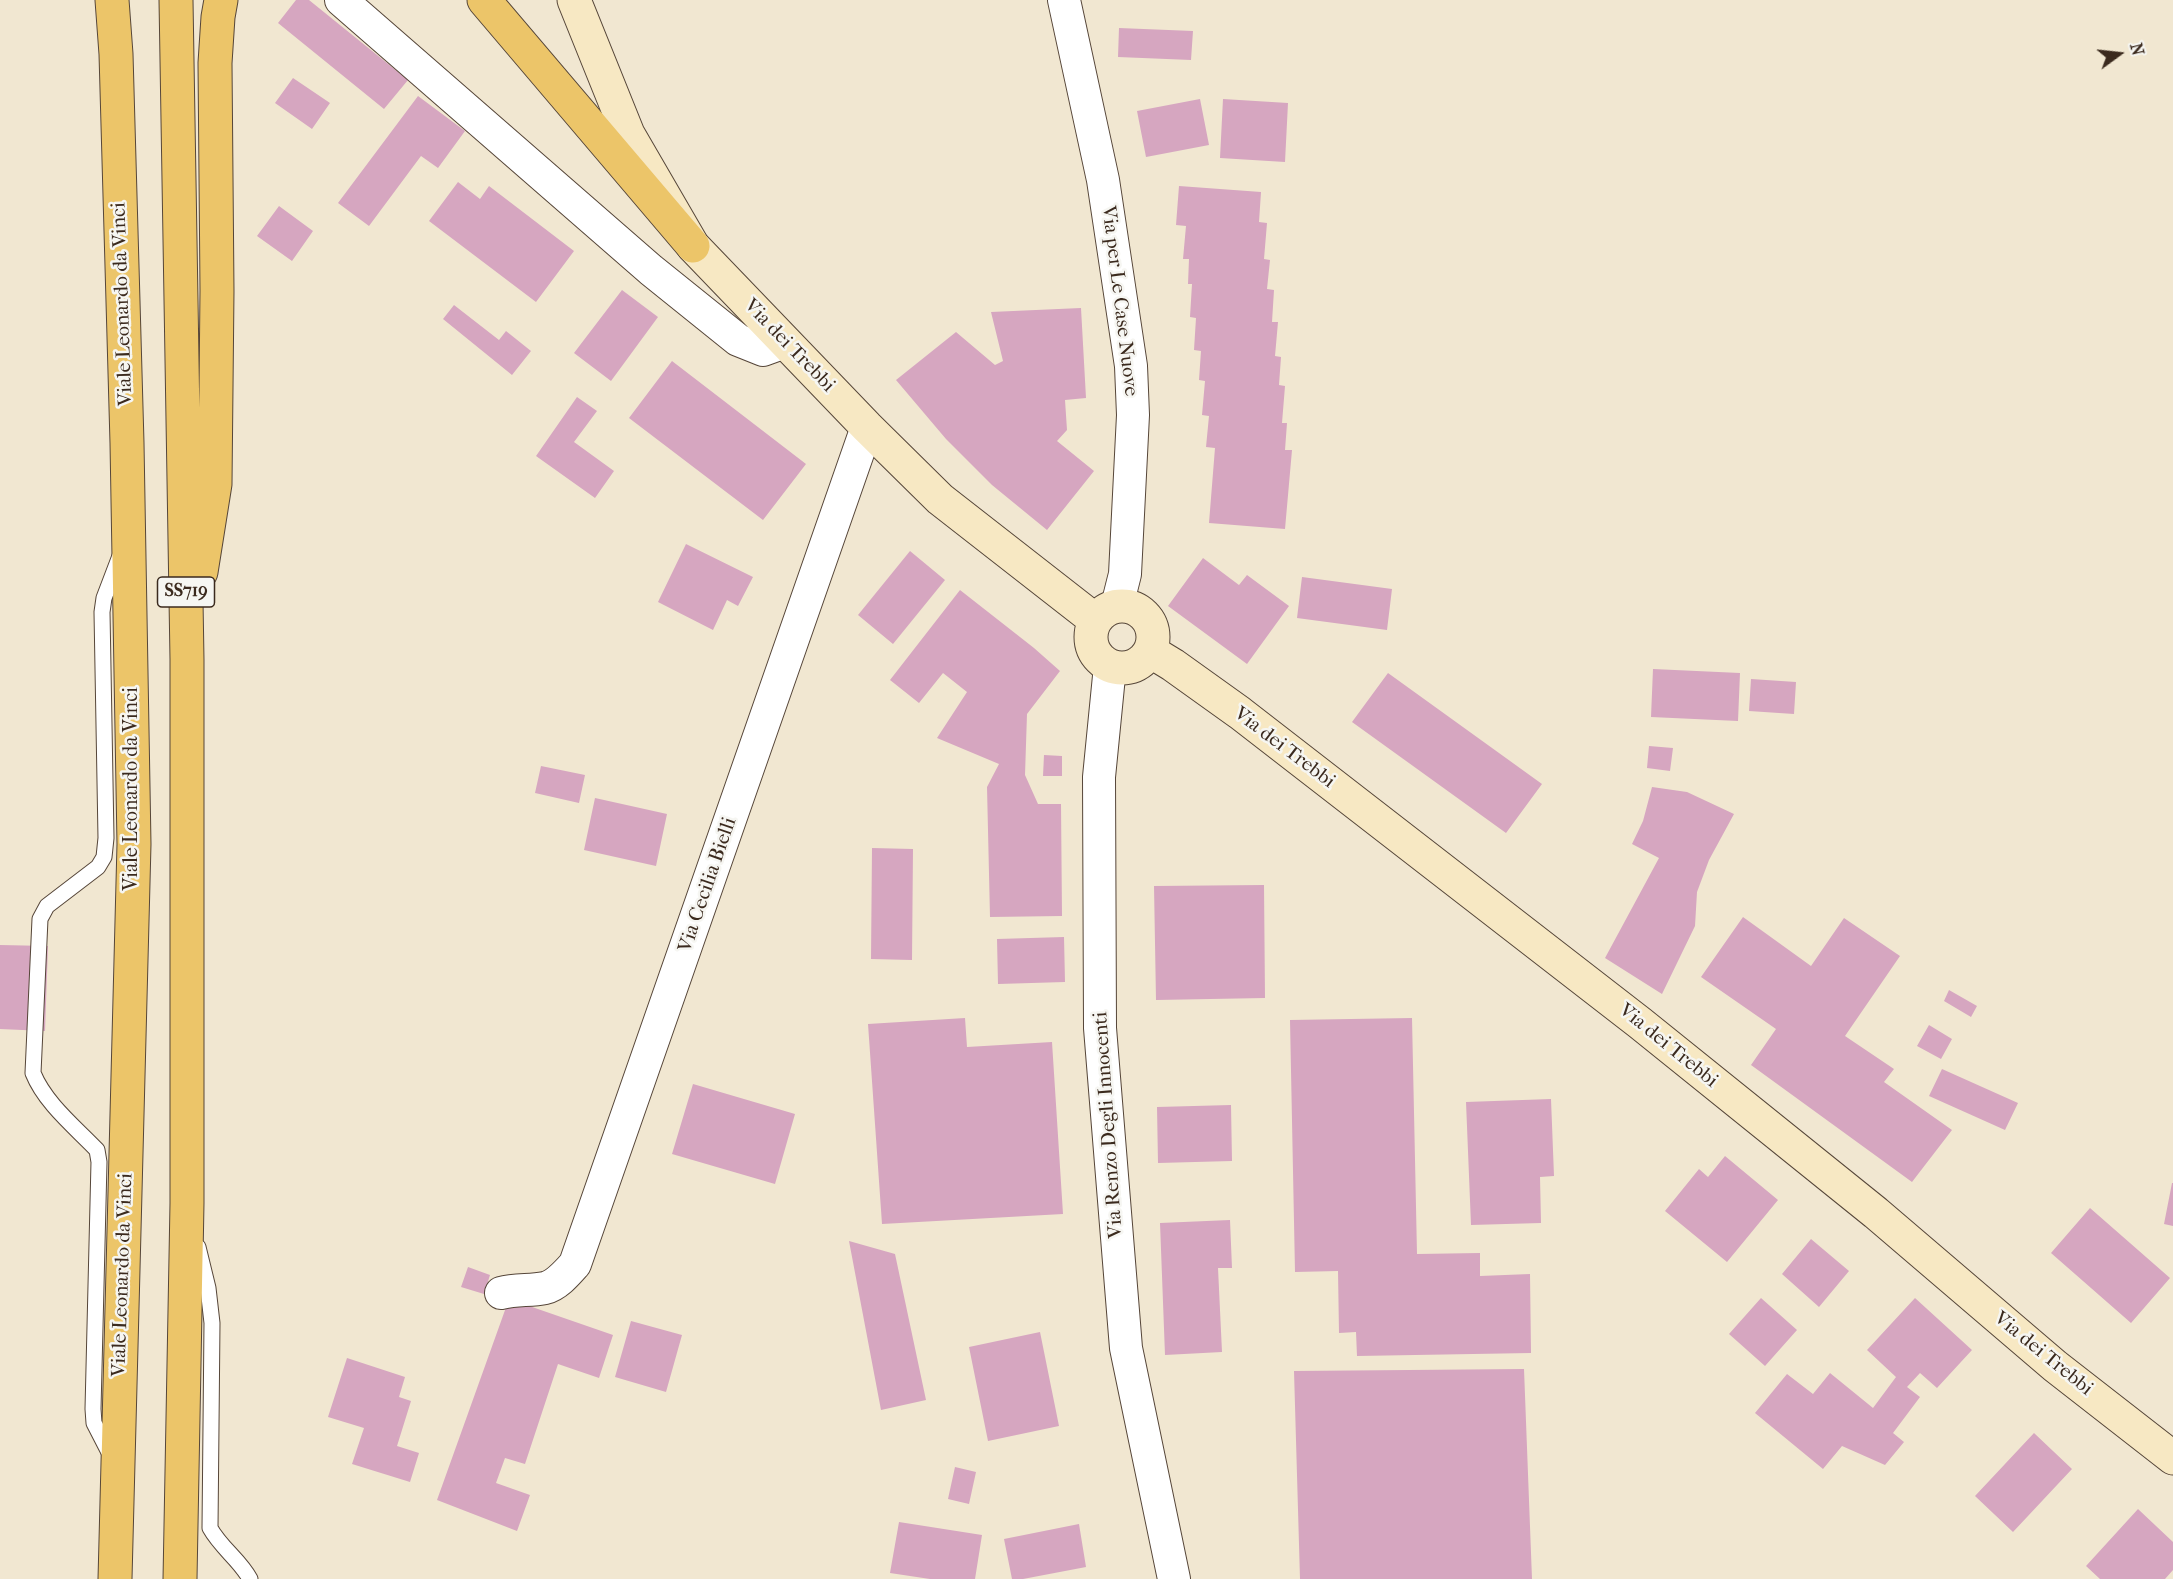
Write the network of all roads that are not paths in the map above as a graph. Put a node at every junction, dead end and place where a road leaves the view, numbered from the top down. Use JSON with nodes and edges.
{"nodes":[{"id":1,"x":112,"y":0,"type":"edge"},
{"id":2,"x":176,"y":0,"type":"edge"},
{"id":3,"x":222,"y":0,"type":"edge"},
{"id":4,"x":340,"y":0,"type":"edge"},
{"id":5,"x":484,"y":0,"type":"edge"},
{"id":6,"x":574,"y":0,"type":"edge"},
{"id":7,"x":1064,"y":0,"type":"edge"},
{"id":8,"x":693,"y":246,"type":"junction"},
{"id":9,"x":785,"y":342,"type":"junction"},
{"id":10,"x":867,"y":428,"type":"junction"},
{"id":11,"x":128,"y":537,"type":"junction"},
{"id":12,"x":1106,"y":613,"type":"junction"},
{"id":13,"x":1150,"y":651,"type":"junction"},
{"id":14,"x":187,"y":659,"type":"junction"},
{"id":15,"x":1110,"y":666,"type":"junction"},
{"id":16,"x":187,"y":1194,"type":"junction"},
{"id":17,"x":501,"y":1293,"type":"dead end"},
{"id":18,"x":2173,"y":1458,"type":"edge"},
{"id":19,"x":118,"y":1470,"type":"junction"},
{"id":20,"x":115,"y":1579,"type":"edge"},
{"id":21,"x":180,"y":1579,"type":"edge"},
{"id":22,"x":250,"y":1579,"type":"edge"},
{"id":23,"x":1174,"y":1579,"type":"edge"}],
"edges":[{"from":1,"to":11,"type":"highway","name":"Viale Leonardo da Vinci"},
{"from":2,"to":14,"type":"highway","number":"SS719"},
{"from":3,"to":14,"type":"highway"},
{"from":4,"to":9,"type":"street"},
{"from":5,"to":8,"type":"highway"},
{"from":6,"to":8,"type":"street","name":"Via dei Trebbi"},
{"from":7,"to":12,"type":"street","name":"Via per Le Case Nuove"},
{"from":8,"to":9,"type":"street","name":"Via dei Trebbi"},
{"from":9,"to":10,"type":"street","name":"Via dei Trebbi"},
{"from":10,"to":12,"type":"street","name":"Via dei Trebbi"},
{"from":10,"to":17,"type":"street","name":"Via Cecilia Bielli"},
{"from":11,"to":19,"type":"highway","name":"Viale Leonardo da Vinci"},
{"from":11,"to":19,"type":"lane"},
{"from":12,"to":13,"type":"street"},
{"from":12,"to":15,"type":"street"},
{"from":13,"to":15,"type":"street"},
{"from":13,"to":18,"type":"street","name":"Via dei Trebbi"},
{"from":14,"to":16,"type":"highway","number":"SS719"},
{"from":15,"to":23,"type":"street","name":"Via Renzo Degli Innocenti"},
{"from":16,"to":21,"type":"highway"},
{"from":16,"to":22,"type":"lane"},
{"from":19,"to":20,"type":"highway","name":"Viale Leonardo da Vinci"}]}
